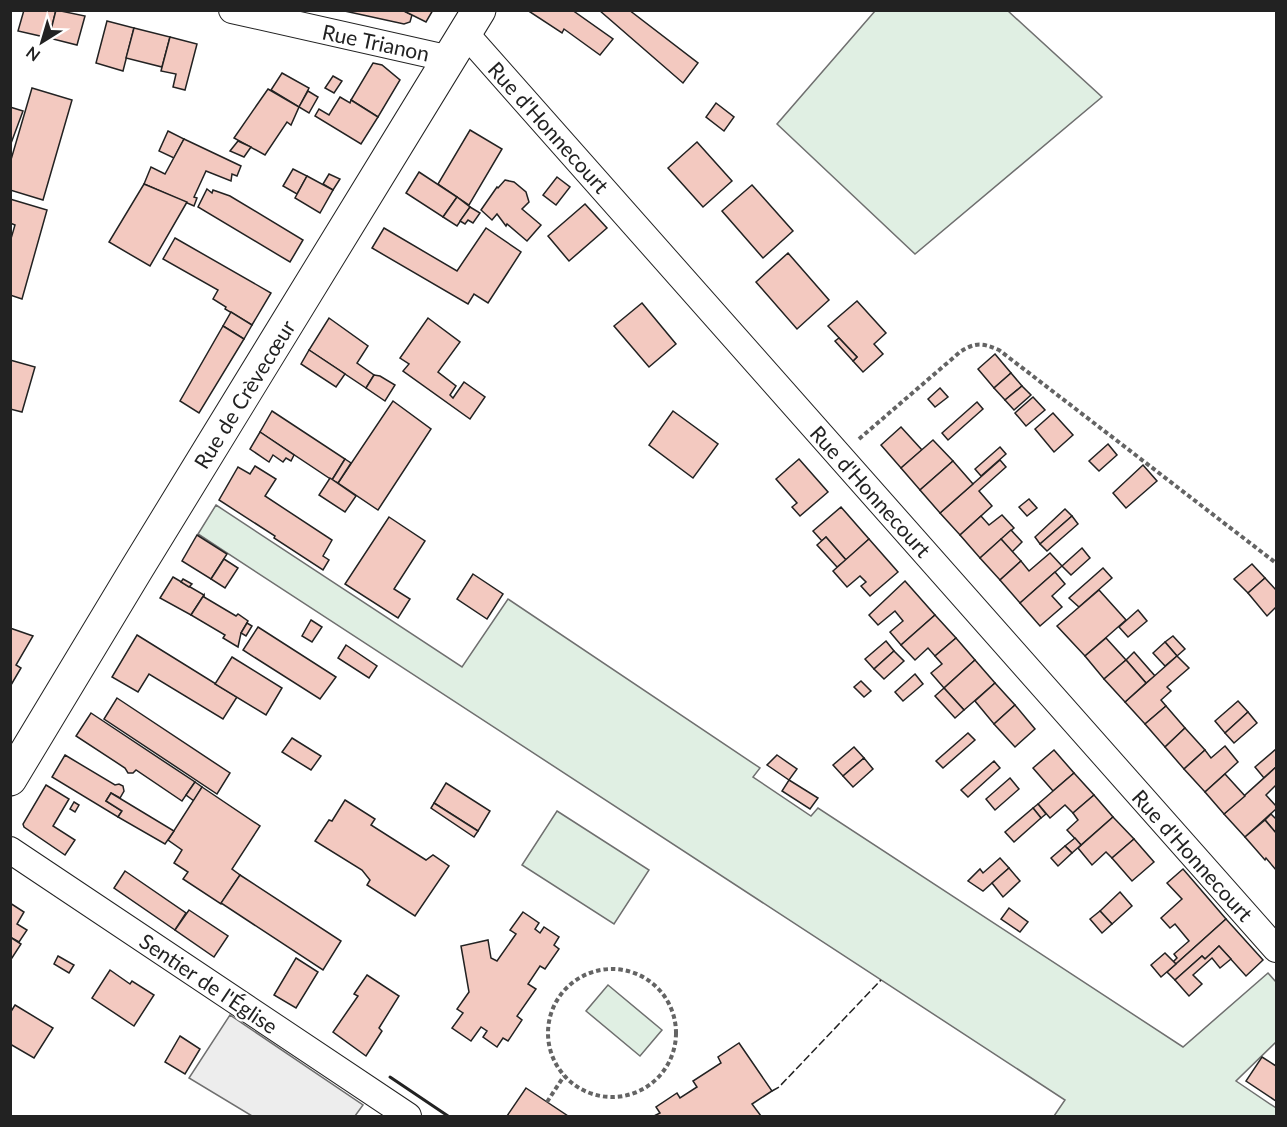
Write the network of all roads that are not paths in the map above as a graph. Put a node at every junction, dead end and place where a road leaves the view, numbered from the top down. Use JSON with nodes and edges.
{"nodes":[{"id":1,"x":232,"y":10,"type":"edge"},
{"id":2,"x":464,"y":34,"type":"edge"},
{"id":3,"x":10,"y":779,"type":"edge"},
{"id":4,"x":10,"y":850,"type":"edge"},
{"id":5,"x":1276,"y":949,"type":"edge"},
{"id":6,"x":408,"y":1116,"type":"edge"}],
"edges":[{"from":1,"to":2,"type":"street","name":"Rue Trianon"},
{"from":2,"to":3,"type":"street","name":"Rue de Crèvecœur"},
{"from":2,"to":5,"type":"street","name":"Rue d'Honnecourt"},
{"from":4,"to":6,"type":"street","name":"Sentier de l'Église"}]}
